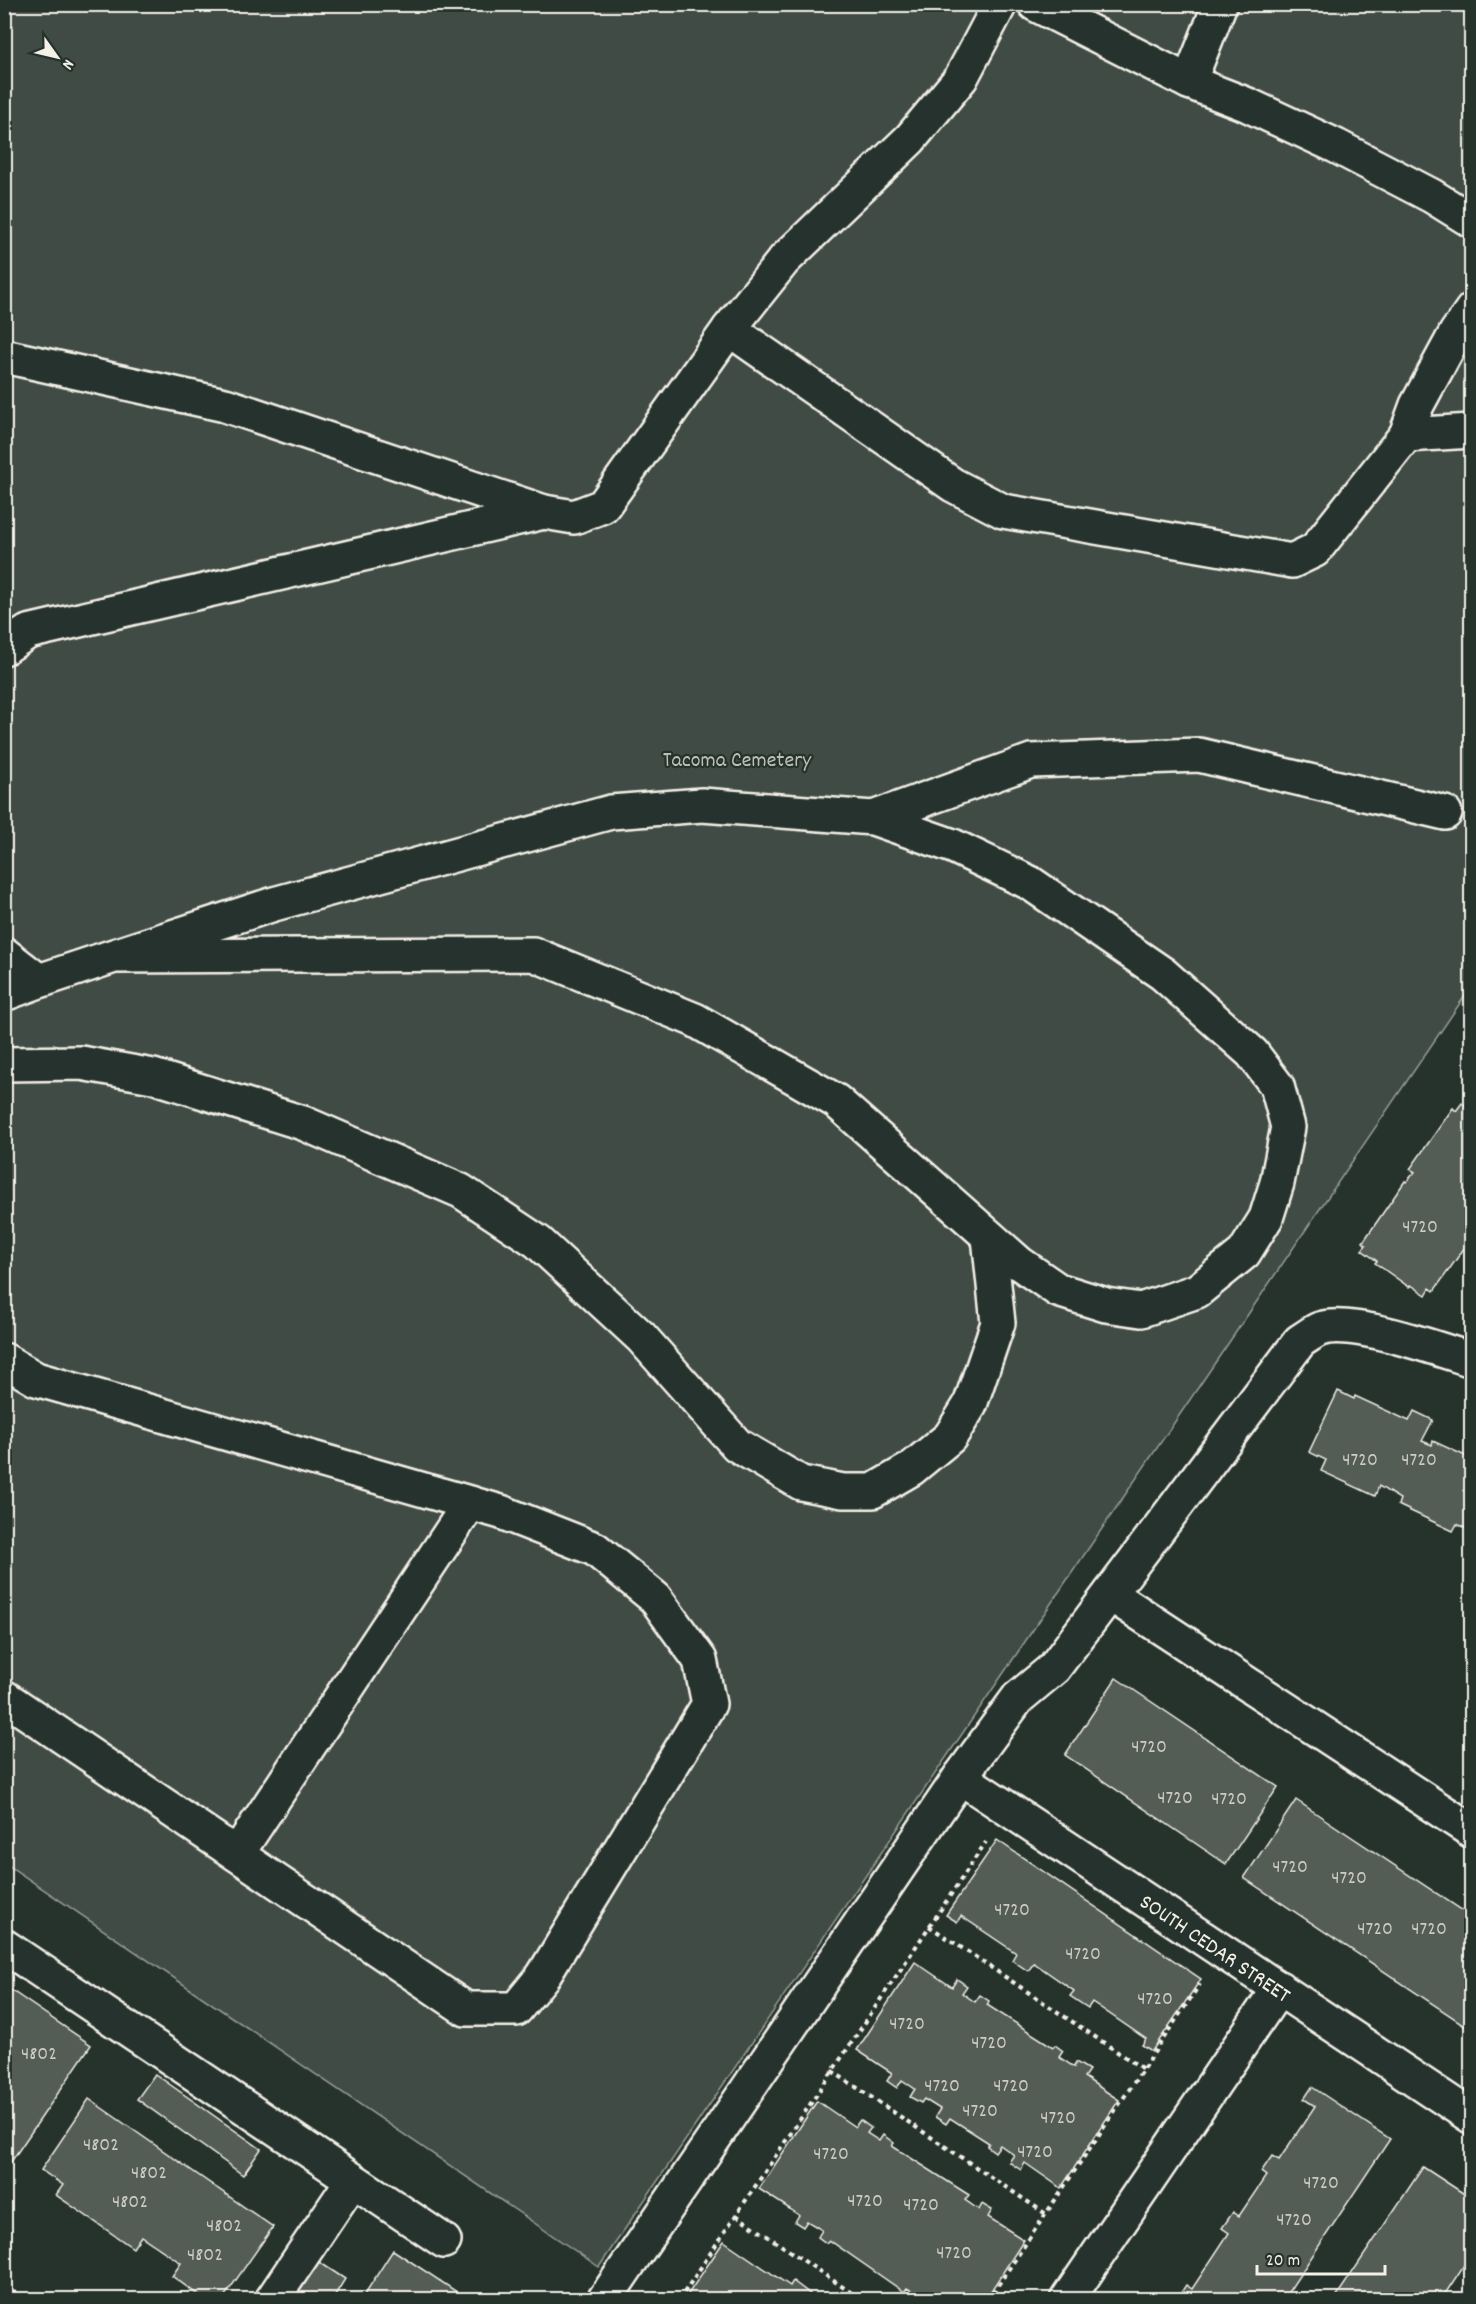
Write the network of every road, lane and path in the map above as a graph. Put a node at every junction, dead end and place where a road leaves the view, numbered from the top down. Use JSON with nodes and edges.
{"nodes":[{"id":1,"x":1000,"y":4,"type":"edge"},
{"id":2,"x":1035,"y":4,"type":"edge"},
{"id":3,"x":1220,"y":4,"type":"edge"},
{"id":4,"x":1189,"y":82,"type":"junction"},
{"id":5,"x":1472,"y":221,"type":"edge"},
{"id":6,"x":1472,"y":309,"type":"edge"},
{"id":7,"x":729,"y":328,"type":"junction"},
{"id":8,"x":4,"y":357,"type":"edge"},
{"id":9,"x":1472,"y":431,"type":"edge"},
{"id":10,"x":1406,"y":435,"type":"junction"},
{"id":11,"x":544,"y":512,"type":"junction"},
{"id":12,"x":4,"y":648,"type":"edge"},
{"id":13,"x":1445,"y":813,"type":"dead end"},
{"id":14,"x":873,"y":818,"type":"junction"},
{"id":15,"x":4,"y":954,"type":"edge"},
{"id":16,"x":114,"y":956,"type":"junction"},
{"id":17,"x":39,"y":981,"type":"junction"},
{"id":18,"x":4,"y":994,"type":"edge"},
{"id":19,"x":4,"y":1064,"type":"edge"},
{"id":20,"x":989,"y":1237,"type":"junction"},
{"id":21,"x":1471,"y":1359,"type":"edge"},
{"id":22,"x":4,"y":1360,"type":"edge"},
{"id":23,"x":470,"y":1503,"type":"junction"},
{"id":24,"x":1110,"y":1594,"type":"junction"},
{"id":25,"x":4,"y":1697,"type":"edge"},
{"id":26,"x":960,"y":1777,"type":"junction"},
{"id":27,"x":1472,"y":1831,"type":"edge"},
{"id":28,"x":990,"y":1835,"type":"dead end"},
{"id":29,"x":237,"y":1854,"type":"junction"},
{"id":30,"x":929,"y":1926,"type":"junction"},
{"id":31,"x":4,"y":1946,"type":"edge"},
{"id":32,"x":1205,"y":1977,"type":"dead end"},
{"id":33,"x":1279,"y":1988,"type":"junction"},
{"id":34,"x":1143,"y":2069,"type":"junction"},
{"id":35,"x":832,"y":2071,"type":"junction"},
{"id":36,"x":1472,"y":2117,"type":"edge"},
{"id":37,"x":352,"y":2181,"type":"junction"},
{"id":38,"x":1046,"y":2214,"type":"junction"},
{"id":39,"x":736,"y":2215,"type":"junction"},
{"id":40,"x":444,"y":2241,"type":"dead end"},
{"id":41,"x":272,"y":2300,"type":"edge"},
{"id":42,"x":604,"y":2300,"type":"edge"},
{"id":43,"x":679,"y":2300,"type":"edge"},
{"id":44,"x":862,"y":2300,"type":"edge"},
{"id":45,"x":988,"y":2300,"type":"edge"},
{"id":46,"x":1067,"y":2300,"type":"edge"}],
"edges":[{"from":1,"to":7,"type":"lane"},
{"from":2,"to":4,"type":"lane"},
{"from":3,"to":4,"type":"lane"},
{"from":4,"to":5,"type":"lane"},
{"from":6,"to":10,"type":"lane"},
{"from":7,"to":10,"type":"lane"},
{"from":7,"to":11,"type":"lane"},
{"from":8,"to":11,"type":"lane"},
{"from":9,"to":10,"type":"lane"},
{"from":11,"to":12,"type":"lane"},
{"from":13,"to":14,"type":"lane"},
{"from":14,"to":16,"type":"lane"},
{"from":14,"to":20,"type":"lane"},
{"from":15,"to":17,"type":"lane"},
{"from":16,"to":17,"type":"lane"},
{"from":16,"to":20,"type":"lane"},
{"from":17,"to":18,"type":"lane"},
{"from":19,"to":20,"type":"lane"},
{"from":21,"to":24,"type":"lane"},
{"from":22,"to":23,"type":"lane"},
{"from":23,"to":29,"type":"lane"},
{"from":23,"to":29,"type":"lane"},
{"from":24,"to":26,"type":"lane"},
{"from":24,"to":27,"type":"lane"},
{"from":25,"to":29,"type":"lane"},
{"from":26,"to":33,"type":"lane","name":"SOUTH CEDAR STREET"},
{"from":26,"to":42,"type":"lane"},
{"from":28,"to":30,"type":"path"},
{"from":30,"to":34,"type":"path"},
{"from":30,"to":35,"type":"path"},
{"from":31,"to":37,"type":"lane"},
{"from":32,"to":34,"type":"path"},
{"from":33,"to":36,"type":"lane","name":"SOUTH CEDAR STREET"},
{"from":33,"to":46,"type":"lane"},
{"from":34,"to":38,"type":"path"},
{"from":35,"to":38,"type":"path"},
{"from":35,"to":39,"type":"path"},
{"from":37,"to":40,"type":"lane"},
{"from":37,"to":41,"type":"lane"},
{"from":38,"to":45,"type":"path"},
{"from":39,"to":43,"type":"path"},
{"from":39,"to":44,"type":"path"}]}
